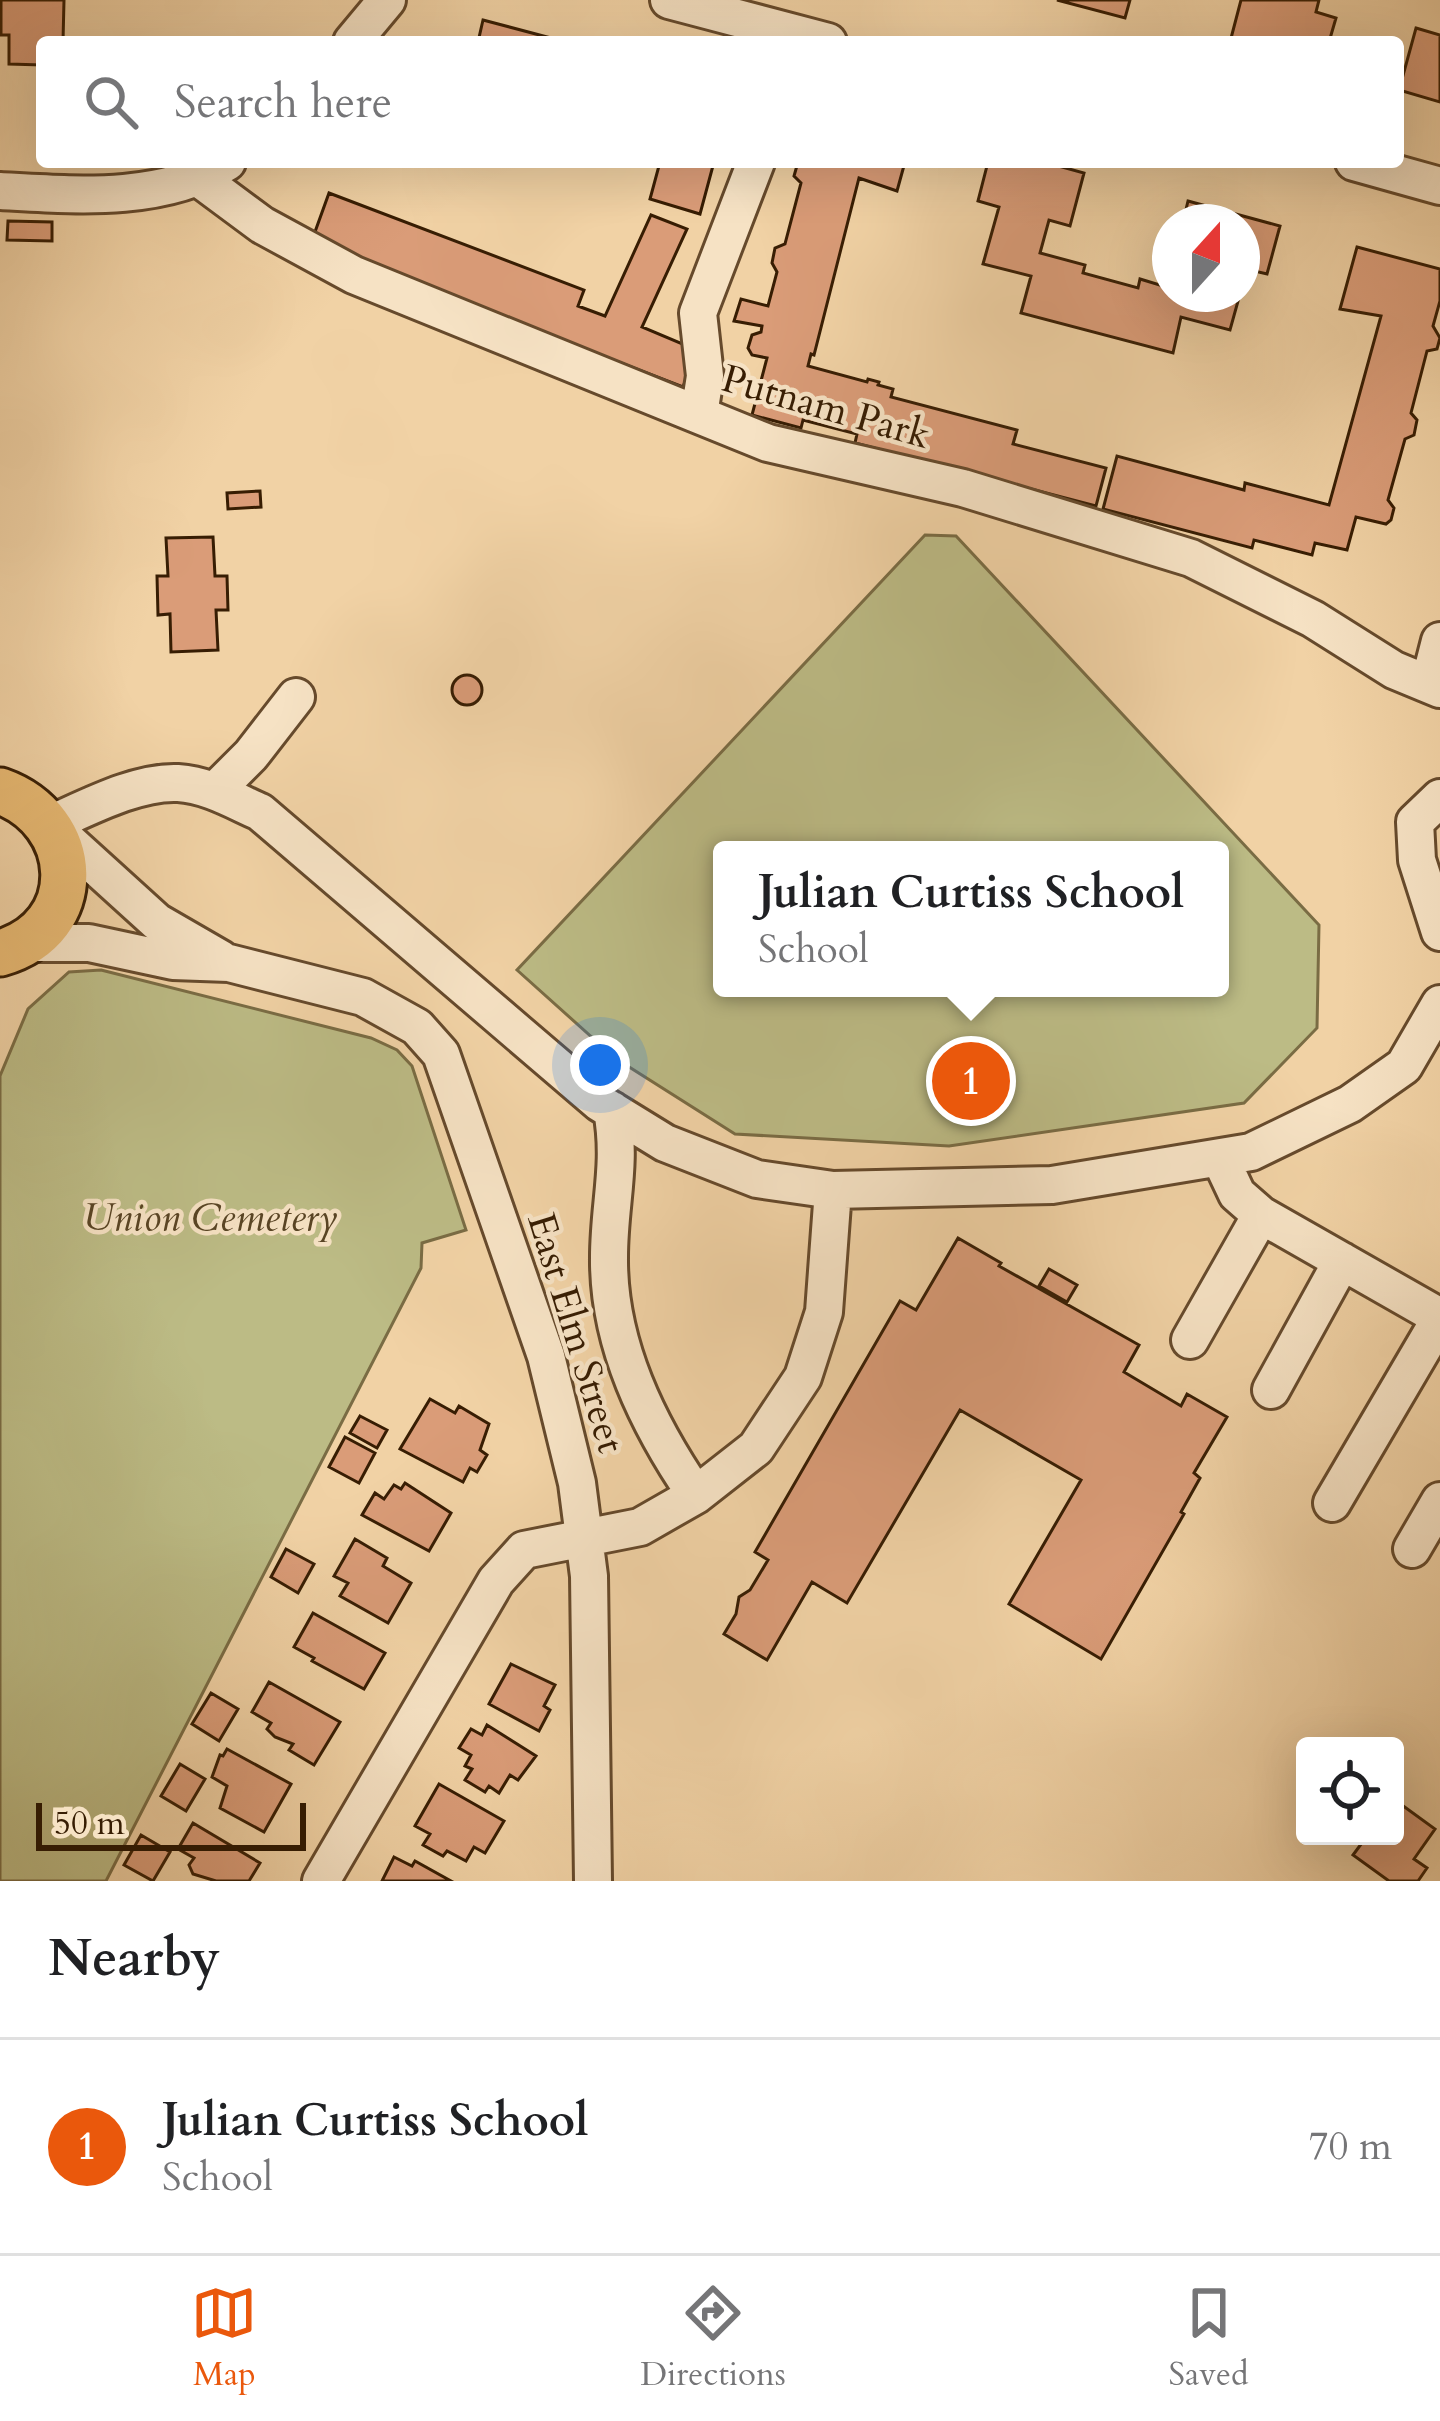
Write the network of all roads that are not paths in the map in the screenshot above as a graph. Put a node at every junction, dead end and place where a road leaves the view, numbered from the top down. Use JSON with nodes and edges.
{"nodes":[{"id":1,"x":387,"y":0,"type":"edge"},
{"id":2,"x":669,"y":0,"type":"edge"},
{"id":3,"x":801,"y":31,"type":"edge"},
{"id":4,"x":357,"y":36,"type":"edge"},
{"id":5,"x":754,"y":168,"type":"edge"},
{"id":6,"x":1376,"y":168,"type":"edge"},
{"id":7,"x":214,"y":171,"type":"edge"},
{"id":8,"x":1440,"y":186,"type":"edge"},
{"id":9,"x":0,"y":190,"type":"edge"},
{"id":10,"x":700,"y":415,"type":"junction"},
{"id":11,"x":1440,"y":641,"type":"edge"},
{"id":12,"x":1435,"y":687,"type":"edge"},
{"id":13,"x":296,"y":697,"type":"dead end"},
{"id":14,"x":215,"y":791,"type":"junction"},
{"id":15,"x":1440,"y":798,"type":"edge"},
{"id":16,"x":25,"y":803,"type":"edge"},
{"id":17,"x":1440,"y":932,"type":"edge"},
{"id":18,"x":10,"y":955,"type":"edge"},
{"id":19,"x":229,"y":963,"type":"junction"},
{"id":20,"x":1440,"y":1004,"type":"edge"},
{"id":21,"x":612,"y":1110,"type":"junction"},
{"id":22,"x":1221,"y":1160,"type":"junction"},
{"id":23,"x":833,"y":1190,"type":"junction"},
{"id":24,"x":1261,"y":1216,"type":"junction"},
{"id":25,"x":1342,"y":1261,"type":"junction"},
{"id":26,"x":1440,"y":1318,"type":"edge"},
{"id":27,"x":1190,"y":1340,"type":"dead end"},
{"id":28,"x":1271,"y":1390,"type":"dead end"},
{"id":29,"x":696,"y":1495,"type":"junction"},
{"id":30,"x":1440,"y":1502,"type":"edge"},
{"id":31,"x":1332,"y":1503,"type":"dead end"},
{"id":32,"x":586,"y":1538,"type":"junction"},
{"id":33,"x":1412,"y":1549,"type":"dead end"},
{"id":34,"x":321,"y":1881,"type":"edge"},
{"id":35,"x":593,"y":1881,"type":"edge"}],
"edges":[{"from":1,"to":4,"type":"street"},
{"from":2,"to":3,"type":"street"},
{"from":5,"to":10,"type":"street"},
{"from":6,"to":8,"type":"street"},
{"from":7,"to":9,"type":"street","name":"Putnam Park"},
{"from":7,"to":10,"type":"street","name":"Putnam Park"},
{"from":10,"to":12,"type":"street","name":"Putnam Park"},
{"from":11,"to":12,"type":"street"},
{"from":13,"to":14,"type":"street"},
{"from":14,"to":16,"type":"street"},
{"from":14,"to":21,"type":"street"},
{"from":15,"to":17,"type":"street"},
{"from":16,"to":18,"type":"main road"},
{"from":16,"to":19,"type":"street","name":"East Elm Street"},
{"from":18,"to":19,"type":"street","name":"East Elm Street"},
{"from":19,"to":32,"type":"street","name":"East Elm Street"},
{"from":20,"to":22,"type":"street"},
{"from":21,"to":23,"type":"street"},
{"from":21,"to":29,"type":"street"},
{"from":22,"to":23,"type":"street"},
{"from":22,"to":24,"type":"street"},
{"from":23,"to":29,"type":"street"},
{"from":24,"to":25,"type":"street"},
{"from":24,"to":27,"type":"street"},
{"from":25,"to":26,"type":"street"},
{"from":25,"to":28,"type":"street"},
{"from":26,"to":31,"type":"street"},
{"from":29,"to":32,"type":"street"},
{"from":30,"to":33,"type":"street"},
{"from":32,"to":34,"type":"street"},
{"from":32,"to":35,"type":"street","name":"East Elm Street"}]}
